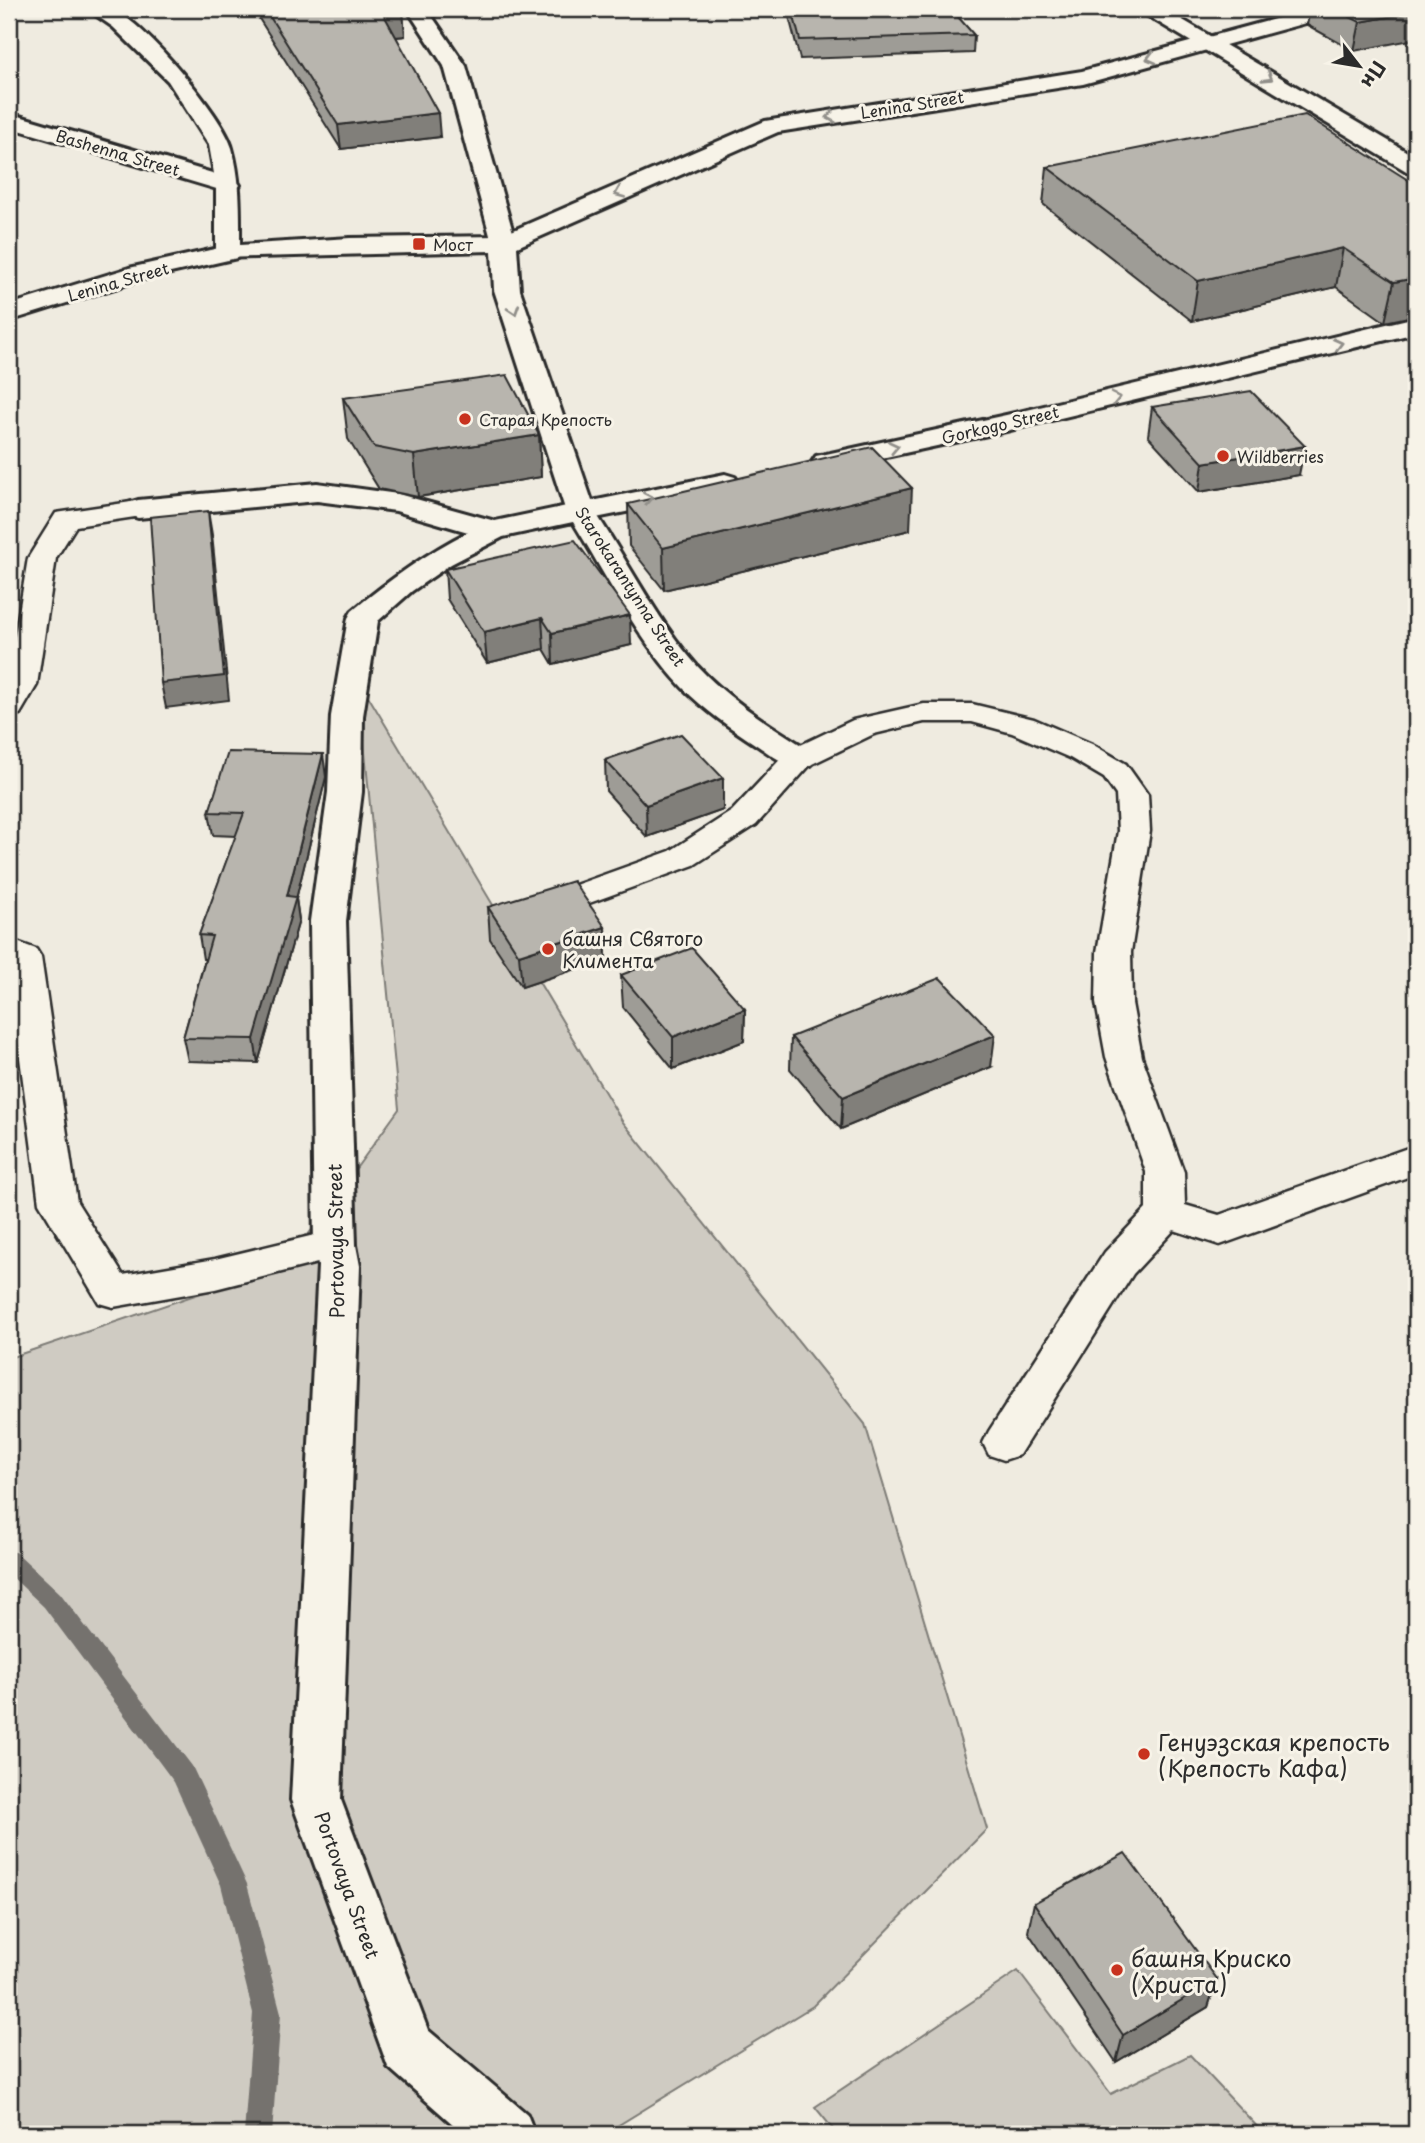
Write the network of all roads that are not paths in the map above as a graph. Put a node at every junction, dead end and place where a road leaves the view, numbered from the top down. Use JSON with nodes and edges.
{"nodes":[{"id":1,"x":97,"y":9,"type":"edge"},
{"id":2,"x":417,"y":9,"type":"edge"},
{"id":3,"x":1150,"y":9,"type":"edge"},
{"id":4,"x":1335,"y":9,"type":"edge"},
{"id":5,"x":1209,"y":42,"type":"junction"},
{"id":6,"x":9,"y":120,"type":"edge"},
{"id":7,"x":1416,"y":167,"type":"edge"},
{"id":8,"x":228,"y":185,"type":"junction"},
{"id":9,"x":504,"y":243,"type":"junction"},
{"id":10,"x":228,"y":253,"type":"junction"},
{"id":11,"x":9,"y":313,"type":"edge"},
{"id":12,"x":1416,"y":325,"type":"edge"},
{"id":13,"x":796,"y":468,"type":"edge"},
{"id":14,"x":756,"y":476,"type":"edge"},
{"id":15,"x":138,"y":509,"type":"joint"},
{"id":16,"x":581,"y":512,"type":"junction"},
{"id":17,"x":494,"y":530,"type":"junction"},
{"id":18,"x":9,"y":707,"type":"edge"},
{"id":19,"x":799,"y":758,"type":"junction"},
{"id":20,"x":505,"y":921,"type":"edge"},
{"id":21,"x":9,"y":950,"type":"edge"},
{"id":22,"x":1416,"y":1159,"type":"edge"},
{"id":23,"x":1166,"y":1213,"type":"junction"},
{"id":24,"x":335,"y":1244,"type":"junction"},
{"id":25,"x":1004,"y":1443,"type":"dead end"},
{"id":26,"x":507,"y":2134,"type":"edge"}],
"edges":[{"from":1,"to":8,"type":"street"},
{"from":2,"to":9,"type":"street","name":"Starokarantynna Street"},
{"from":3,"to":5,"type":"street"},
{"from":4,"to":5,"type":"street","name":"Lenina Street"},
{"from":5,"to":7,"type":"street","one_way":true},
{"from":5,"to":9,"type":"street","name":"Lenina Street","one_way":true},
{"from":6,"to":8,"type":"street","name":"Bashenna Street"},
{"from":8,"to":10,"type":"street"},
{"from":9,"to":10,"type":"street","name":"Lenina Street"},
{"from":9,"to":16,"type":"street","name":"Starokarantynna Street","one_way":true},
{"from":10,"to":11,"type":"street","name":"Lenina Street"},
{"from":13,"to":12,"type":"street","name":"Gorkogo Street","one_way":true},
{"from":16,"to":14,"type":"street","one_way":true},
{"from":15,"to":17,"type":"street"},
{"from":15,"to":18,"type":"lane"},
{"from":16,"to":17,"type":"street","name":"Portovaya Street"},
{"from":16,"to":19,"type":"street","name":"Starokarantynna Street"},
{"from":17,"to":24,"type":"street","name":"Portovaya Street"},
{"from":19,"to":20,"type":"lane"},
{"from":19,"to":23,"type":"lane"},
{"from":21,"to":24,"type":"lane"},
{"from":22,"to":23,"type":"lane"},
{"from":23,"to":25,"type":"lane"},
{"from":24,"to":26,"type":"street","name":"Portovaya Street"}]}
